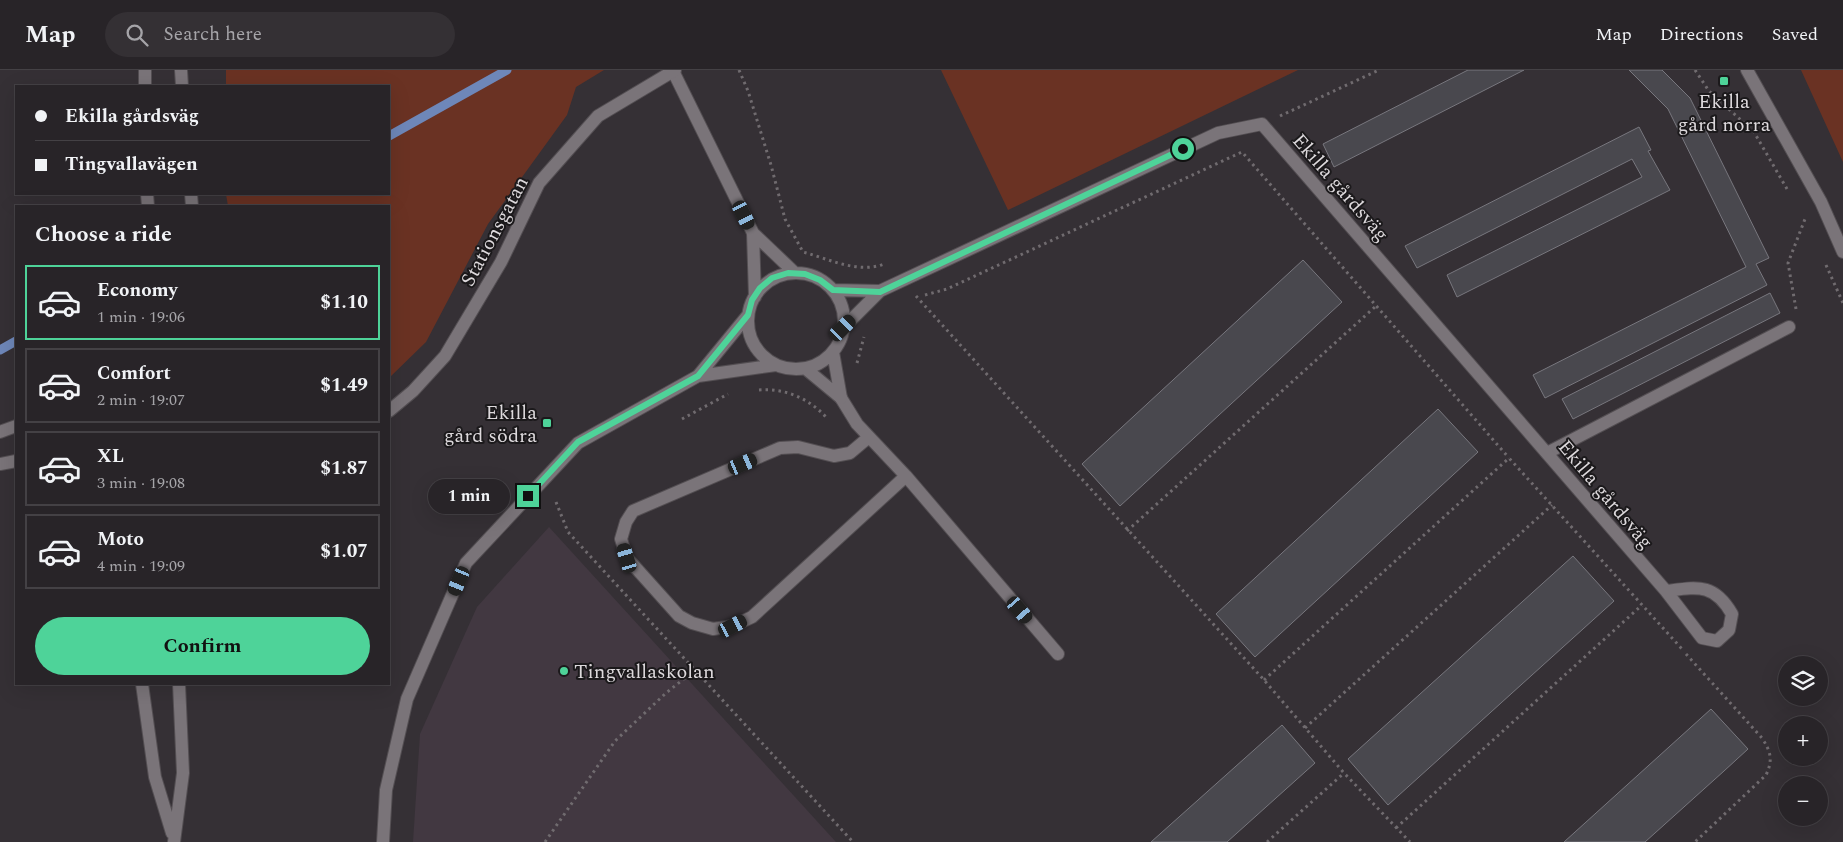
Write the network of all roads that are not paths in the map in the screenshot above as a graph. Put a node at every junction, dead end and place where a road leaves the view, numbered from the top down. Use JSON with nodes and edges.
{"nodes":[{"id":1,"x":145,"y":70,"type":"edge"},
{"id":2,"x":181,"y":70,"type":"edge"},
{"id":3,"x":674,"y":70,"type":"edge"},
{"id":4,"x":1747,"y":70,"type":"edge"},
{"id":5,"x":145,"y":85,"type":"edge"},
{"id":6,"x":182,"y":85,"type":"edge"},
{"id":7,"x":753,"y":232,"type":"junction"},
{"id":8,"x":1843,"y":252,"type":"edge"},
{"id":9,"x":795,"y":273,"type":"junction"},
{"id":10,"x":833,"y":290,"type":"junction"},
{"id":11,"x":880,"y":292,"type":"junction"},
{"id":12,"x":755,"y":297,"type":"junction"},
{"id":13,"x":748,"y":315,"type":"junction"},
{"id":14,"x":1789,"y":327,"type":"road end"},
{"id":15,"x":843,"y":328,"type":"junction"},
{"id":16,"x":833,"y":352,"type":"junction"},
{"id":17,"x":776,"y":365,"type":"junction"},
{"id":18,"x":806,"y":369,"type":"junction"},
{"id":19,"x":698,"y":376,"type":"junction"},
{"id":20,"x":841,"y":398,"type":"junction"},
{"id":21,"x":390,"y":411,"type":"edge"},
{"id":22,"x":15,"y":426,"type":"edge"},
{"id":23,"x":0,"y":432,"type":"edge"},
{"id":24,"x":869,"y":437,"type":"junction"},
{"id":25,"x":1547,"y":453,"type":"junction"},
{"id":26,"x":15,"y":461,"type":"edge"},
{"id":27,"x":0,"y":464,"type":"edge"},
{"id":28,"x":906,"y":476,"type":"junction"},
{"id":29,"x":1666,"y":591,"type":"junction"},
{"id":30,"x":1058,"y":654,"type":"dead end"},
{"id":31,"x":142,"y":685,"type":"edge"},
{"id":32,"x":179,"y":685,"type":"edge"},
{"id":33,"x":174,"y":840,"type":"edge"},
{"id":34,"x":383,"y":842,"type":"edge"}],
"edges":[{"from":1,"to":5,"type":"street"},
{"from":2,"to":6,"type":"street"},
{"from":3,"to":7,"type":"street"},
{"from":3,"to":21,"type":"street","name":"Stationsgatan"},
{"from":4,"to":8,"type":"street"},
{"from":7,"to":9,"type":"street"},
{"from":7,"to":12,"type":"street"},
{"from":9,"to":10,"type":"street"},
{"from":9,"to":12,"type":"street"},
{"from":10,"to":11,"type":"street"},
{"from":10,"to":15,"type":"street"},
{"from":11,"to":15,"type":"street"},
{"from":11,"to":25,"type":"street","name":"Ekilla gårdsväg"},
{"from":12,"to":13,"type":"street"},
{"from":13,"to":17,"type":"street"},
{"from":13,"to":19,"type":"street"},
{"from":14,"to":25,"type":"street"},
{"from":15,"to":16,"type":"street"},
{"from":16,"to":18,"type":"street"},
{"from":16,"to":20,"type":"street"},
{"from":17,"to":18,"type":"street"},
{"from":17,"to":19,"type":"street"},
{"from":18,"to":20,"type":"street"},
{"from":19,"to":34,"type":"street"},
{"from":20,"to":24,"type":"street"},
{"from":22,"to":23,"type":"street"},
{"from":24,"to":28,"type":"street"},
{"from":24,"to":28,"type":"street"},
{"from":25,"to":29,"type":"street","name":"Ekilla gårdsväg"},
{"from":26,"to":27,"type":"street"},
{"from":28,"to":30,"type":"street"},
{"from":29,"to":29,"type":"street","name":"Ekilla gårdsväg"},
{"from":31,"to":33,"type":"street"},
{"from":32,"to":33,"type":"street"}]}
